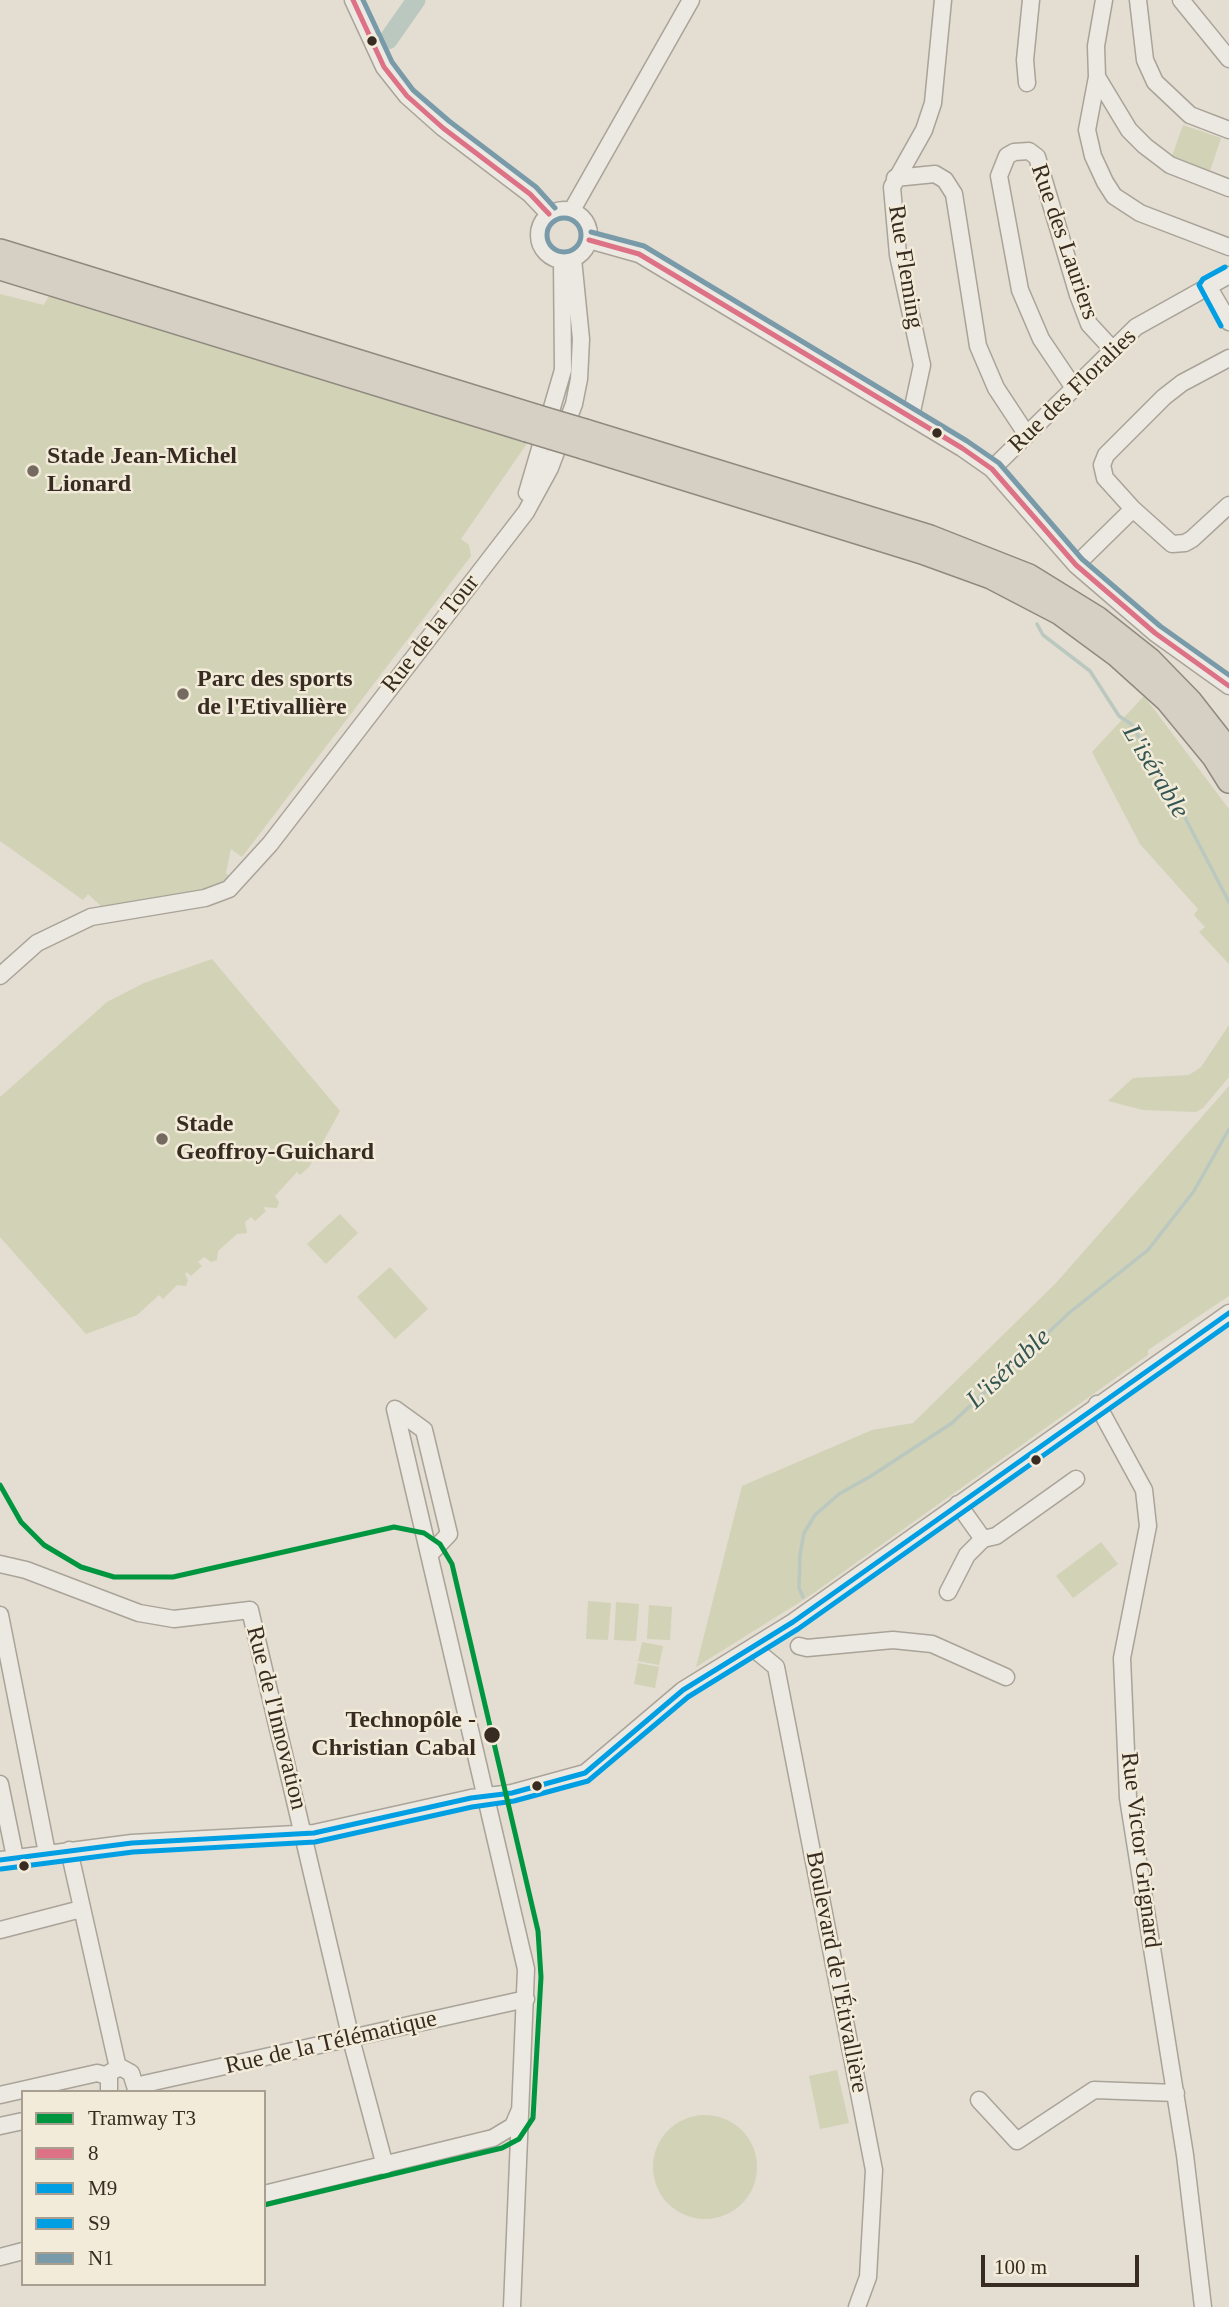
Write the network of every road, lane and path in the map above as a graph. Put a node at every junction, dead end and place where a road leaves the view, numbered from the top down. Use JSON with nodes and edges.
{"nodes":[{"id":1,"x":354,"y":0,"type":"edge"},
{"id":2,"x":691,"y":0,"type":"edge"},
{"id":3,"x":943,"y":0,"type":"edge"},
{"id":4,"x":1031,"y":0,"type":"edge"},
{"id":5,"x":1104,"y":0,"type":"edge"},
{"id":6,"x":1138,"y":0,"type":"edge"},
{"id":7,"x":1181,"y":0,"type":"edge"},
{"id":8,"x":1229,"y":59,"type":"edge"},
{"id":9,"x":1097,"y":77,"type":"junction"},
{"id":10,"x":1027,"y":83,"type":"dead end"},
{"id":11,"x":1229,"y":130,"type":"edge"},
{"id":12,"x":895,"y":178,"type":"junction"},
{"id":13,"x":1229,"y":188,"type":"edge"},
{"id":14,"x":572,"y":211,"type":"junction"},
{"id":15,"x":549,"y":214,"type":"junction"},
{"id":16,"x":589,"y":240,"type":"junction"},
{"id":17,"x":1229,"y":247,"type":"edge"},
{"id":18,"x":0,"y":251,"type":"edge"},
{"id":19,"x":567,"y":260,"type":"junction"},
{"id":20,"x":0,"y":268,"type":"edge"},
{"id":21,"x":1229,"y":275,"type":"edge"},
{"id":22,"x":1208,"y":286,"type":"junction"},
{"id":23,"x":1229,"y":322,"type":"edge"},
{"id":24,"x":1113,"y":350,"type":"junction"},
{"id":25,"x":1229,"y":358,"type":"edge"},
{"id":26,"x":1074,"y":388,"type":"junction"},
{"id":27,"x":911,"y":416,"type":"junction"},
{"id":28,"x":533,"y":423,"type":"junction"},
{"id":29,"x":1027,"y":435,"type":"junction"},
{"id":30,"x":584,"y":439,"type":"junction"},
{"id":31,"x":992,"y":469,"type":"junction"},
{"id":32,"x":1229,"y":505,"type":"edge"},
{"id":33,"x":1133,"y":509,"type":"junction"},
{"id":34,"x":1076,"y":565,"type":"junction"},
{"id":35,"x":1229,"y":686,"type":"edge"},
{"id":36,"x":1229,"y":751,"type":"edge"},
{"id":37,"x":1229,"y":781,"type":"edge"},
{"id":38,"x":0,"y":976,"type":"edge"},
{"id":39,"x":1229,"y":1313,"type":"edge"},
{"id":40,"x":1097,"y":1404,"type":"junction"},
{"id":41,"x":1076,"y":1479,"type":"dead end"},
{"id":42,"x":958,"y":1504,"type":"junction"},
{"id":43,"x":984,"y":1539,"type":"junction"},
{"id":44,"x":430,"y":1554,"type":"junction"},
{"id":45,"x":0,"y":1564,"type":"edge"},
{"id":46,"x":948,"y":1592,"type":"dead end"},
{"id":47,"x":0,"y":1615,"type":"edge"},
{"id":48,"x":793,"y":1622,"type":"junction"},
{"id":49,"x":799,"y":1646,"type":"junction"},
{"id":50,"x":753,"y":1647,"type":"junction"},
{"id":51,"x":776,"y":1667,"type":"junction"},
{"id":52,"x":1006,"y":1677,"type":"dead end"},
{"id":53,"x":0,"y":1784,"type":"edge"},
{"id":54,"x":487,"y":1797,"type":"junction"},
{"id":55,"x":304,"y":1834,"type":"junction"},
{"id":56,"x":69,"y":1850,"type":"junction"},
{"id":57,"x":47,"y":1853,"type":"junction"},
{"id":58,"x":8,"y":1859,"type":"edge"},
{"id":59,"x":81,"y":1909,"type":"junction"},
{"id":60,"x":0,"y":1930,"type":"edge"},
{"id":61,"x":526,"y":1999,"type":"junction"},
{"id":62,"x":351,"y":2039,"type":"junction"},
{"id":63,"x":111,"y":2079,"type":"edge"},
{"id":64,"x":136,"y":2089,"type":"edge"},
{"id":65,"x":21,"y":2090,"type":"edge"},
{"id":66,"x":22,"y":2090,"type":"edge"},
{"id":67,"x":1176,"y":2093,"type":"junction"},
{"id":68,"x":0,"y":2095,"type":"edge"},
{"id":69,"x":979,"y":2100,"type":"dead end"},
{"id":70,"x":522,"y":2103,"type":"junction"},
{"id":71,"x":21,"y":2121,"type":"edge"},
{"id":72,"x":0,"y":2126,"type":"edge"},
{"id":73,"x":385,"y":2166,"type":"junction"},
{"id":74,"x":266,"y":2194,"type":"edge"},
{"id":75,"x":21,"y":2252,"type":"edge"},
{"id":76,"x":0,"y":2257,"type":"edge"},
{"id":77,"x":512,"y":2307,"type":"edge"},
{"id":78,"x":857,"y":2307,"type":"edge"},
{"id":79,"x":1203,"y":2307,"type":"edge"}],
"edges":[{"from":1,"to":15,"type":"street"},
{"from":2,"to":14,"type":"street"},
{"from":3,"to":12,"type":"street","name":"Rue Fleming"},
{"from":4,"to":10,"type":"street"},
{"from":5,"to":9,"type":"street"},
{"from":6,"to":11,"type":"street"},
{"from":7,"to":8,"type":"street"},
{"from":9,"to":13,"type":"street"},
{"from":9,"to":17,"type":"street"},
{"from":12,"to":27,"type":"street","name":"Rue Fleming"},
{"from":12,"to":29,"type":"street"},
{"from":14,"to":15,"type":"street"},
{"from":14,"to":16,"type":"street"},
{"from":15,"to":19,"type":"street"},
{"from":16,"to":19,"type":"street"},
{"from":16,"to":27,"type":"street"},
{"from":18,"to":28,"type":"highway"},
{"from":19,"to":38,"type":"street","name":"Rue de la Tour"},
{"from":20,"to":28,"type":"highway"},
{"from":21,"to":22,"type":"street","name":"Rue des Floralies"},
{"from":22,"to":23,"type":"street"},
{"from":22,"to":24,"type":"street","name":"Rue des Floralies"},
{"from":24,"to":26,"type":"street","name":"Rue des Floralies"},
{"from":24,"to":26,"type":"street","name":"Rue des Lauriers"},
{"from":25,"to":33,"type":"street"},
{"from":26,"to":29,"type":"street","name":"Rue des Floralies"},
{"from":27,"to":31,"type":"street"},
{"from":28,"to":30,"type":"highway","bridge":true},
{"from":29,"to":31,"type":"street","name":"Rue des Floralies"},
{"from":30,"to":36,"type":"highway"},
{"from":30,"to":37,"type":"highway"},
{"from":31,"to":34,"type":"street"},
{"from":32,"to":33,"type":"street"},
{"from":33,"to":34,"type":"street"},
{"from":34,"to":35,"type":"street"},
{"from":39,"to":40,"type":"street"},
{"from":40,"to":42,"type":"street"},
{"from":40,"to":67,"type":"street","name":"Rue Victor Grignard"},
{"from":41,"to":43,"type":"street"},
{"from":42,"to":43,"type":"street"},
{"from":42,"to":48,"type":"street"},
{"from":43,"to":46,"type":"street"},
{"from":44,"to":44,"type":"street"},
{"from":44,"to":54,"type":"street"},
{"from":45,"to":55,"type":"street","name":"Rue de l'Innovation"},
{"from":47,"to":57,"type":"street"},
{"from":48,"to":49,"type":"street"},
{"from":48,"to":50,"type":"street"},
{"from":49,"to":51,"type":"street"},
{"from":49,"to":52,"type":"street"},
{"from":50,"to":51,"type":"street"},
{"from":50,"to":54,"type":"street"},
{"from":51,"to":78,"type":"street","name":"Boulevard de l'Étivallière"},
{"from":53,"to":58,"type":"street"},
{"from":54,"to":55,"type":"street"},
{"from":54,"to":61,"type":"street"},
{"from":55,"to":56,"type":"street"},
{"from":55,"to":62,"type":"street"},
{"from":56,"to":57,"type":"street"},
{"from":56,"to":59,"type":"street"},
{"from":57,"to":58,"type":"street"},
{"from":59,"to":60,"type":"street"},
{"from":59,"to":63,"type":"street"},
{"from":61,"to":62,"type":"street","name":"Rue de la Télématique"},
{"from":61,"to":70,"type":"street"},
{"from":62,"to":64,"type":"street","name":"Rue de la Télématique"},
{"from":62,"to":73,"type":"street"},
{"from":63,"to":64,"type":"street"},
{"from":63,"to":66,"type":"street"},
{"from":65,"to":68,"type":"street"},
{"from":67,"to":69,"type":"street"},
{"from":67,"to":79,"type":"street","name":"Rue Victor Grignard"},
{"from":70,"to":73,"type":"street"},
{"from":70,"to":77,"type":"street"},
{"from":71,"to":72,"type":"street"},
{"from":73,"to":74,"type":"street"},
{"from":75,"to":76,"type":"street"}]}
